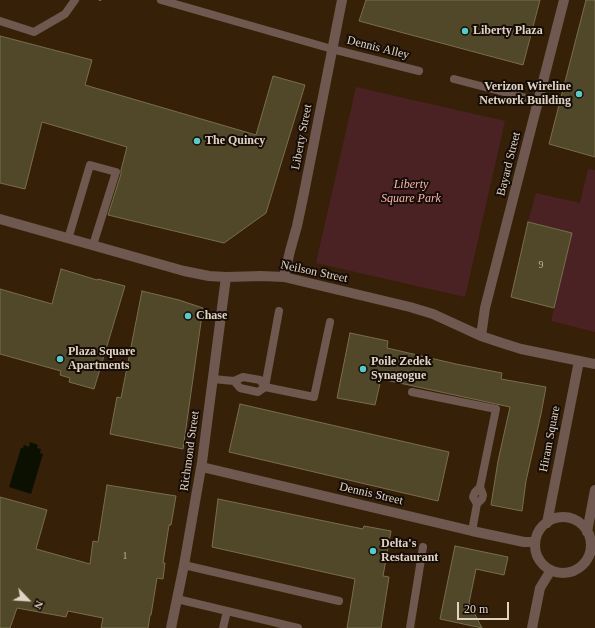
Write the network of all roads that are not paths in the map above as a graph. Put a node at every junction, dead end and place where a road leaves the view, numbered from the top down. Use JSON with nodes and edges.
{"nodes":[{"id":1,"x":161,"y":0,"type":"edge"},
{"id":2,"x":342,"y":0,"type":"edge"},
{"id":3,"x":564,"y":0,"type":"edge"},
{"id":4,"x":73,"y":3,"type":"edge"},
{"id":5,"x":0,"y":21,"type":"edge"},
{"id":6,"x":332,"y":49,"type":"junction"},
{"id":7,"x":419,"y":71,"type":"dead end"},
{"id":8,"x":454,"y":80,"type":"dead end"},
{"id":9,"x":538,"y":101,"type":"junction"},
{"id":10,"x":0,"y":219,"type":"edge"},
{"id":11,"x":68,"y":239,"type":"junction"},
{"id":12,"x":93,"y":245,"type":"junction"},
{"id":13,"x":226,"y":277,"type":"junction"},
{"id":14,"x":284,"y":277,"type":"junction"},
{"id":15,"x":279,"y":311,"type":"dead end"},
{"id":16,"x":330,"y":322,"type":"dead end"},
{"id":17,"x":481,"y":336,"type":"junction"},
{"id":18,"x":579,"y":361,"type":"junction"},
{"id":19,"x":595,"y":364,"type":"edge"},
{"id":20,"x":213,"y":379,"type":"junction"},
{"id":21,"x":234,"y":381,"type":"junction"},
{"id":22,"x":265,"y":387,"type":"junction"},
{"id":23,"x":412,"y":392,"type":"dead end"},
{"id":24,"x":202,"y":467,"type":"junction"},
{"id":25,"x":595,"y":490,"type":"edge"},
{"id":26,"x":547,"y":523,"type":"junction"},
{"id":27,"x":472,"y":531,"type":"junction"},
{"id":28,"x":587,"y":532,"type":"junction"},
{"id":29,"x":535,"y":542,"type":"junction"},
{"id":30,"x":423,"y":547,"type":"dead end"},
{"id":31,"x":592,"y":552,"type":"edge"},
{"id":32,"x":184,"y":565,"type":"junction"},
{"id":33,"x":551,"y":570,"type":"junction"},
{"id":34,"x":177,"y":599,"type":"junction"},
{"id":35,"x":339,"y":601,"type":"dead end"},
{"id":36,"x":227,"y":611,"type":"junction"},
{"id":37,"x":171,"y":628,"type":"edge"},
{"id":38,"x":223,"y":628,"type":"edge"},
{"id":39,"x":298,"y":628,"type":"edge"},
{"id":40,"x":410,"y":628,"type":"edge"},
{"id":41,"x":532,"y":628,"type":"edge"}],
"edges":[{"from":1,"to":6,"type":"lane","name":"Dennis Alley"},
{"from":2,"to":6,"type":"street","name":"Liberty Street"},
{"from":3,"to":9,"type":"street","name":"Bayard Street"},
{"from":4,"to":5,"type":"lane"},
{"from":6,"to":7,"type":"lane","name":"Dennis Alley"},
{"from":6,"to":14,"type":"street","name":"Liberty Street"},
{"from":8,"to":9,"type":"lane"},
{"from":9,"to":17,"type":"street","name":"Bayard Street"},
{"from":10,"to":11,"type":"street","name":"Neilson Street"},
{"from":11,"to":12,"type":"street","name":"Neilson Street"},
{"from":11,"to":12,"type":"lane"},
{"from":12,"to":13,"type":"street","name":"Neilson Street"},
{"from":13,"to":14,"type":"street","name":"Neilson Street"},
{"from":13,"to":20,"type":"street","name":"Richmond Street"},
{"from":14,"to":17,"type":"street","name":"Neilson Street"},
{"from":15,"to":22,"type":"lane"},
{"from":16,"to":22,"type":"lane"},
{"from":17,"to":18,"type":"street","name":"Neilson Street"},
{"from":18,"to":19,"type":"street","name":"Neilson Street"},
{"from":18,"to":26,"type":"street","name":"Hiram Square"},
{"from":20,"to":21,"type":"lane"},
{"from":20,"to":24,"type":"street","name":"Richmond Street"},
{"from":21,"to":22,"type":"lane"},
{"from":21,"to":22,"type":"lane"},
{"from":23,"to":27,"type":"lane"},
{"from":24,"to":27,"type":"street","name":"Dennis Street"},
{"from":24,"to":32,"type":"street","name":"Richmond Street"},
{"from":25,"to":28,"type":"street"},
{"from":26,"to":28,"type":"street"},
{"from":26,"to":29,"type":"street","name":"Hiram Square"},
{"from":27,"to":29,"type":"street","name":"Dennis Street"},
{"from":28,"to":31,"type":"street"},
{"from":29,"to":33,"type":"street"},
{"from":30,"to":40,"type":"lane"},
{"from":31,"to":33,"type":"street"},
{"from":32,"to":34,"type":"street","name":"Richmond Street"},
{"from":32,"to":35,"type":"lane"},
{"from":33,"to":41,"type":"street"},
{"from":34,"to":36,"type":"lane"},
{"from":34,"to":37,"type":"street","name":"Richmond Street"},
{"from":36,"to":38,"type":"lane"},
{"from":36,"to":39,"type":"lane"}]}
